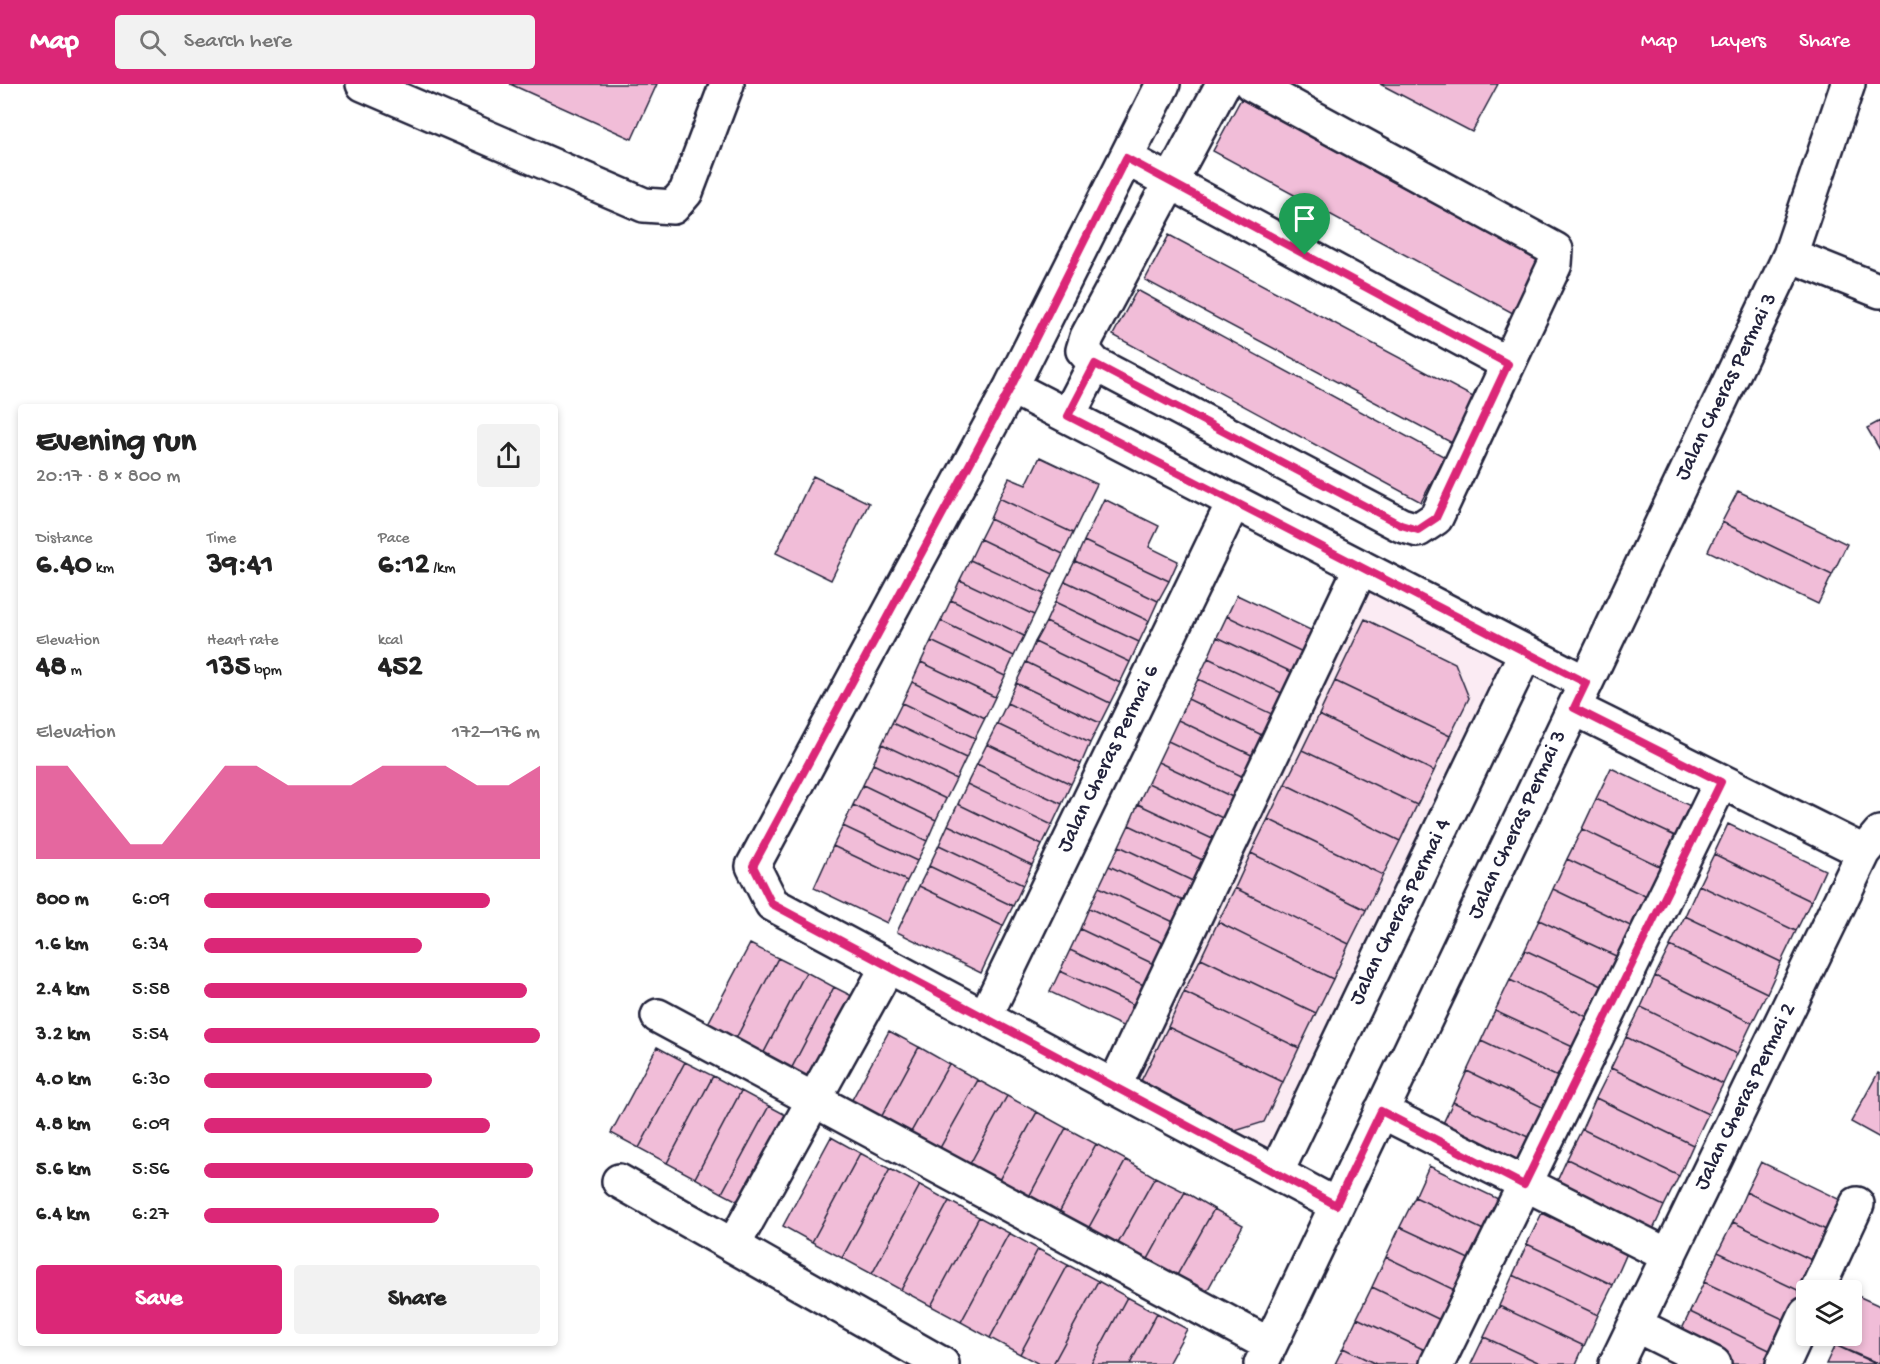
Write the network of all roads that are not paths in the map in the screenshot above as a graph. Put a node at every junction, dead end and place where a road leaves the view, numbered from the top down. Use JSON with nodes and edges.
{"nodes":[{"id":1,"x":363,"y":84,"type":"edge"},
{"id":2,"x":726,"y":84,"type":"edge"},
{"id":3,"x":1163,"y":84,"type":"edge"},
{"id":4,"x":1223,"y":84,"type":"edge"},
{"id":5,"x":1251,"y":84,"type":"edge"},
{"id":6,"x":1848,"y":84,"type":"edge"},
{"id":7,"x":1126,"y":158,"type":"junction"},
{"id":8,"x":1170,"y":182,"type":"junction"},
{"id":9,"x":1790,"y":255,"type":"junction"},
{"id":10,"x":1880,"y":291,"type":"edge"},
{"id":11,"x":1095,"y":364,"type":"junction"},
{"id":12,"x":1508,"y":364,"type":"junction"},
{"id":13,"x":1011,"y":387,"type":"junction"},
{"id":14,"x":1068,"y":416,"type":"junction"},
{"id":15,"x":1234,"y":501,"type":"junction"},
{"id":16,"x":1361,"y":567,"type":"junction"},
{"id":17,"x":1526,"y":652,"type":"junction"},
{"id":18,"x":1580,"y":696,"type":"junction"},
{"id":19,"x":1721,"y":782,"type":"junction"},
{"id":20,"x":1872,"y":842,"type":"edge"},
{"id":21,"x":888,"y":966,"type":"junction"},
{"id":22,"x":658,"y":1016,"type":"dead end"},
{"id":23,"x":985,"y":1017,"type":"junction"},
{"id":24,"x":1114,"y":1087,"type":"junction"},
{"id":25,"x":813,"y":1100,"type":"junction"},
{"id":26,"x":1381,"y":1111,"type":"junction"},
{"id":27,"x":1276,"y":1173,"type":"junction"},
{"id":28,"x":619,"y":1181,"type":"dead end"},
{"id":29,"x":1524,"y":1185,"type":"junction"},
{"id":30,"x":1857,"y":1204,"type":"dead end"},
{"id":31,"x":1336,"y":1205,"type":"junction"},
{"id":32,"x":734,"y":1244,"type":"junction"},
{"id":33,"x":1669,"y":1257,"type":"junction"},
{"id":34,"x":1822,"y":1280,"type":"edge"},
{"id":35,"x":1636,"y":1324,"type":"junction"},
{"id":36,"x":1796,"y":1336,"type":"edge"},
{"id":37,"x":901,"y":1355,"type":"edge"},
{"id":38,"x":1265,"y":1355,"type":"edge"},
{"id":39,"x":942,"y":1364,"type":"edge"},
{"id":40,"x":1437,"y":1364,"type":"edge"},
{"id":41,"x":1616,"y":1364,"type":"edge"},
{"id":42,"x":1714,"y":1364,"type":"edge"},
{"id":43,"x":1783,"y":1364,"type":"edge"}],
"edges":[{"from":1,"to":2,"type":"street"},
{"from":3,"to":7,"type":"street"},
{"from":4,"to":8,"type":"street"},
{"from":5,"to":12,"type":"street"},
{"from":6,"to":9,"type":"street","name":"Jalan Cheras Permai 3"},
{"from":7,"to":8,"type":"street"},
{"from":7,"to":13,"type":"street"},
{"from":8,"to":11,"type":"street"},
{"from":8,"to":12,"type":"street"},
{"from":9,"to":10,"type":"street"},
{"from":9,"to":18,"type":"street","name":"Jalan Cheras Permai 3"},
{"from":11,"to":12,"type":"street"},
{"from":11,"to":14,"type":"street"},
{"from":13,"to":14,"type":"street"},
{"from":13,"to":21,"type":"street"},
{"from":14,"to":15,"type":"street"},
{"from":15,"to":16,"type":"street"},
{"from":15,"to":23,"type":"street","name":"Jalan Cheras Permai 6"},
{"from":16,"to":17,"type":"street"},
{"from":16,"to":24,"type":"street"},
{"from":17,"to":18,"type":"street"},
{"from":17,"to":27,"type":"street","name":"Jalan Cheras Permai 4"},
{"from":18,"to":19,"type":"street"},
{"from":18,"to":26,"type":"street","name":"Jalan Cheras Permai 3"},
{"from":19,"to":20,"type":"street"},
{"from":19,"to":29,"type":"street"},
{"from":20,"to":33,"type":"street","name":"Jalan Cheras Permai 2"},
{"from":21,"to":23,"type":"street"},
{"from":21,"to":25,"type":"street"},
{"from":22,"to":25,"type":"street"},
{"from":23,"to":24,"type":"street"},
{"from":24,"to":27,"type":"street"},
{"from":25,"to":32,"type":"street"},
{"from":25,"to":38,"type":"street"},
{"from":26,"to":29,"type":"street"},
{"from":26,"to":31,"type":"street","name":"Jalan Cheras Permai 3"},
{"from":27,"to":31,"type":"street"},
{"from":28,"to":32,"type":"street"},
{"from":29,"to":33,"type":"street"},
{"from":29,"to":40,"type":"street"},
{"from":30,"to":34,"type":"street"},
{"from":31,"to":38,"type":"street","name":"Jalan Cheras Permai 3"},
{"from":32,"to":37,"type":"street"},
{"from":33,"to":35,"type":"street","name":"Jalan Cheras Permai 2"},
{"from":35,"to":41,"type":"street","name":"Jalan Cheras Permai 2"},
{"from":35,"to":42,"type":"street"},
{"from":36,"to":43,"type":"street"},
{"from":37,"to":39,"type":"street"}]}
